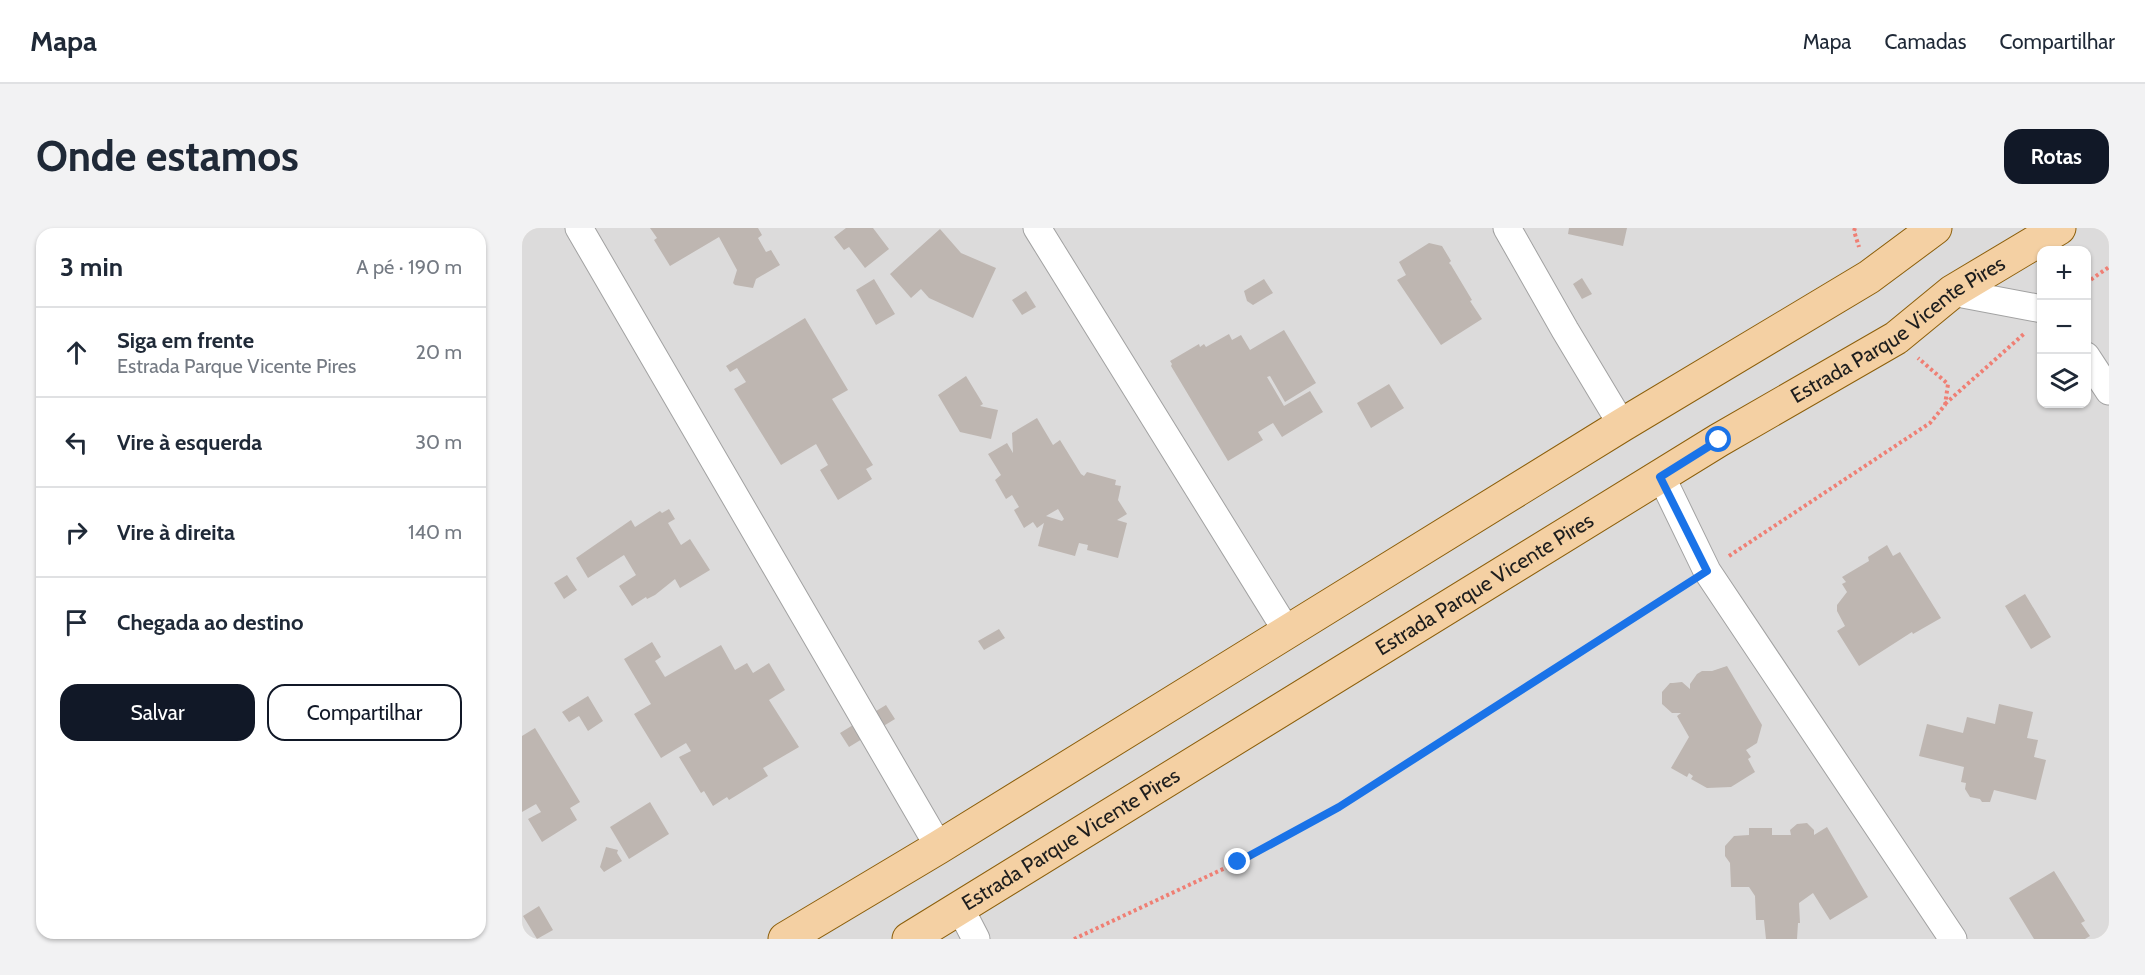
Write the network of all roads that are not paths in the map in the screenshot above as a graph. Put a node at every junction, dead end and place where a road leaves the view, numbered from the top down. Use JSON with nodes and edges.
{"nodes":[{"id":1,"x":579,"y":228,"type":"edge"},
{"id":2,"x":1037,"y":228,"type":"edge"},
{"id":3,"x":1507,"y":228,"type":"edge"},
{"id":4,"x":1935,"y":228,"type":"edge"},
{"id":5,"x":2055,"y":237,"type":"edge"},
{"id":6,"x":1952,"y":292,"type":"junction"},
{"id":7,"x":2037,"y":318,"type":"edge"},
{"id":8,"x":2091,"y":364,"type":"edge"},
{"id":9,"x":2109,"y":391,"type":"edge"},
{"id":10,"x":1622,"y":425,"type":"junction"},
{"id":11,"x":1660,"y":477,"type":"junction"},
{"id":12,"x":1288,"y":633,"type":"junction"},
{"id":13,"x":939,"y":847,"type":"junction"},
{"id":14,"x":960,"y":908,"type":"junction"},
{"id":15,"x":785,"y":939,"type":"edge"},
{"id":16,"x":909,"y":939,"type":"edge"},
{"id":17,"x":976,"y":939,"type":"edge"},
{"id":18,"x":1953,"y":939,"type":"edge"}],
"edges":[{"from":1,"to":13,"type":"street"},
{"from":2,"to":12,"type":"street"},
{"from":3,"to":10,"type":"street"},
{"from":4,"to":10,"type":"main road"},
{"from":5,"to":6,"type":"main road","name":"Estrada Parque Vicente Pires"},
{"from":6,"to":7,"type":"street"},
{"from":6,"to":11,"type":"main road","name":"Estrada Parque Vicente Pires"},
{"from":8,"to":9,"type":"street"},
{"from":10,"to":12,"type":"main road"},
{"from":11,"to":14,"type":"main road","name":"Estrada Parque Vicente Pires"},
{"from":11,"to":18,"type":"street"},
{"from":12,"to":13,"type":"main road"},
{"from":13,"to":15,"type":"main road"},
{"from":14,"to":16,"type":"main road","name":"Estrada Parque Vicente Pires"},
{"from":14,"to":17,"type":"street"}]}
